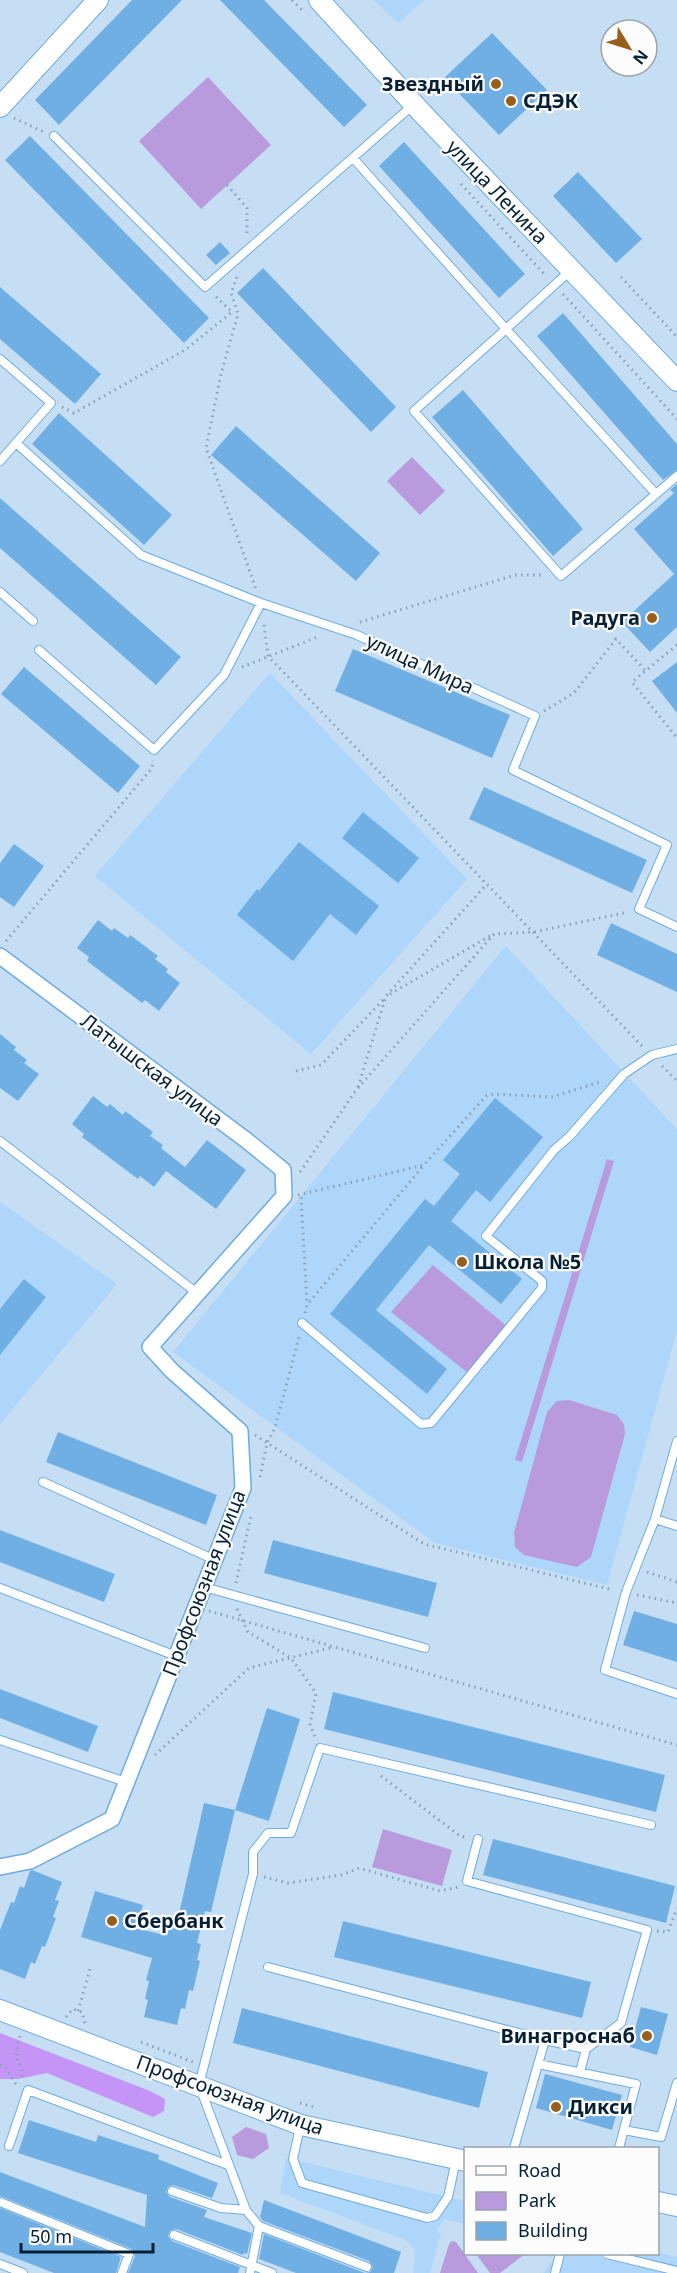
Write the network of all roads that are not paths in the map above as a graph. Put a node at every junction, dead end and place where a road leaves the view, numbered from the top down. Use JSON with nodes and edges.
{"nodes":[{"id":1,"x":98,"y":0,"type":"edge"},
{"id":2,"x":320,"y":0,"type":"edge"},
{"id":3,"x":414,"y":104,"type":"junction"},
{"id":4,"x":5,"y":112,"type":"edge"},
{"id":5,"x":54,"y":136,"type":"road end"},
{"id":6,"x":353,"y":158,"type":"junction"},
{"id":7,"x":572,"y":270,"type":"junction"},
{"id":8,"x":506,"y":329,"type":"junction"},
{"id":9,"x":0,"y":359,"type":"edge"},
{"id":10,"x":677,"y":381,"type":"edge"},
{"id":11,"x":16,"y":443,"type":"junction"},
{"id":12,"x":0,"y":462,"type":"edge"},
{"id":13,"x":677,"y":476,"type":"edge"},
{"id":14,"x":656,"y":494,"type":"junction"},
{"id":15,"x":0,"y":591,"type":"edge"},
{"id":16,"x":261,"y":603,"type":"junction"},
{"id":17,"x":33,"y":621,"type":"dead end"},
{"id":18,"x":39,"y":650,"type":"dead end"},
{"id":19,"x":677,"y":927,"type":"edge"},
{"id":20,"x":0,"y":956,"type":"edge"},
{"id":21,"x":677,"y":1049,"type":"edge"},
{"id":22,"x":0,"y":1141,"type":"edge"},
{"id":23,"x":284,"y":1196,"type":"joint"},
{"id":24,"x":196,"y":1293,"type":"junction"},
{"id":25,"x":302,"y":1323,"type":"road end"},
{"id":26,"x":677,"y":1441,"type":"edge"},
{"id":27,"x":43,"y":1482,"type":"dead end"},
{"id":28,"x":655,"y":1519,"type":"junction"},
{"id":29,"x":677,"y":1526,"type":"edge"},
{"id":30,"x":214,"y":1560,"type":"junction"},
{"id":31,"x":204,"y":1587,"type":"junction"},
{"id":32,"x":0,"y":1588,"type":"edge"},
{"id":33,"x":425,"y":1648,"type":"dead end"},
{"id":34,"x":176,"y":1656,"type":"junction"},
{"id":35,"x":677,"y":1694,"type":"edge"},
{"id":36,"x":0,"y":1740,"type":"edge"},
{"id":37,"x":126,"y":1782,"type":"junction"},
{"id":38,"x":651,"y":1825,"type":"dead end"},
{"id":39,"x":478,"y":1839,"type":"road end"},
{"id":40,"x":0,"y":1867,"type":"edge"},
{"id":41,"x":268,"y":1967,"type":"dead end"},
{"id":42,"x":0,"y":2010,"type":"edge"},
{"id":43,"x":545,"y":2040,"type":"junction"},
{"id":44,"x":586,"y":2049,"type":"junction"},
{"id":45,"x":538,"y":2064,"type":"junction"},
{"id":46,"x":580,"y":2072,"type":"junction"},
{"id":47,"x":200,"y":2075,"type":"junction"},
{"id":48,"x":677,"y":2083,"type":"edge"},
{"id":49,"x":301,"y":2125,"type":"junction"},
{"id":50,"x":624,"y":2130,"type":"junction"},
{"id":51,"x":9,"y":2146,"type":"dead end"},
{"id":52,"x":514,"y":2147,"type":"edge"},
{"id":53,"x":619,"y":2147,"type":"edge"},
{"id":54,"x":461,"y":2160,"type":"edge"},
{"id":55,"x":228,"y":2165,"type":"junction"},
{"id":56,"x":172,"y":2192,"type":"dead end"},
{"id":57,"x":0,"y":2202,"type":"edge"},
{"id":58,"x":659,"y":2202,"type":"edge"},
{"id":59,"x":677,"y":2206,"type":"edge"},
{"id":60,"x":246,"y":2210,"type":"junction"},
{"id":61,"x":259,"y":2226,"type":"junction"},
{"id":62,"x":174,"y":2235,"type":"dead end"},
{"id":63,"x":560,"y":2255,"type":"edge"},
{"id":64,"x":615,"y":2255,"type":"edge"},
{"id":65,"x":0,"y":2264,"type":"edge"},
{"id":66,"x":367,"y":2267,"type":"dead end"},
{"id":67,"x":251,"y":2269,"type":"edge"},
{"id":68,"x":677,"y":2271,"type":"edge"},
{"id":69,"x":23,"y":2273,"type":"edge"},
{"id":70,"x":122,"y":2273,"type":"edge"},
{"id":71,"x":272,"y":2273,"type":"edge"},
{"id":72,"x":555,"y":2273,"type":"edge"}],
"edges":[{"from":1,"to":4,"type":"street"},
{"from":2,"to":3,"type":"street","name":"улица Ленина"},
{"from":3,"to":6,"type":"lane"},
{"from":3,"to":7,"type":"street","name":"улица Ленина"},
{"from":5,"to":6,"type":"lane"},
{"from":6,"to":8,"type":"lane"},
{"from":7,"to":8,"type":"lane"},
{"from":7,"to":10,"type":"street","name":"улица Ленина"},
{"from":8,"to":14,"type":"lane"},
{"from":8,"to":14,"type":"lane"},
{"from":9,"to":11,"type":"lane"},
{"from":11,"to":12,"type":"lane"},
{"from":11,"to":16,"type":"lane","name":"улица Мира"},
{"from":13,"to":14,"type":"lane"},
{"from":15,"to":17,"type":"lane"},
{"from":16,"to":18,"type":"lane"},
{"from":16,"to":19,"type":"lane","name":"улица Мира"},
{"from":20,"to":23,"type":"street","name":"Латышская улица"},
{"from":21,"to":25,"type":"lane"},
{"from":22,"to":24,"type":"lane"},
{"from":23,"to":24,"type":"street","name":"Профсоюзная улица"},
{"from":24,"to":30,"type":"street","name":"Профсоюзная улица"},
{"from":26,"to":28,"type":"lane"},
{"from":27,"to":30,"type":"lane"},
{"from":28,"to":29,"type":"lane"},
{"from":28,"to":35,"type":"lane"},
{"from":30,"to":31,"type":"street","name":"Профсоюзная улица"},
{"from":31,"to":33,"type":"lane"},
{"from":31,"to":34,"type":"street","name":"Профсоюзная улица"},
{"from":32,"to":34,"type":"lane"},
{"from":34,"to":37,"type":"street","name":"Профсоюзная улица"},
{"from":36,"to":37,"type":"lane"},
{"from":37,"to":40,"type":"street","name":"Профсоюзная улица"},
{"from":38,"to":47,"type":"lane"},
{"from":39,"to":44,"type":"lane"},
{"from":41,"to":43,"type":"lane"},
{"from":42,"to":47,"type":"street","name":"Профсоюзная улица"},
{"from":43,"to":44,"type":"lane"},
{"from":43,"to":45,"type":"lane"},
{"from":44,"to":46,"type":"lane"},
{"from":45,"to":46,"type":"lane"},
{"from":45,"to":52,"type":"lane"},
{"from":46,"to":50,"type":"lane"},
{"from":47,"to":49,"type":"street","name":"Профсоюзная улица"},
{"from":47,"to":55,"type":"lane"},
{"from":48,"to":50,"type":"lane"},
{"from":49,"to":54,"type":"street","name":"Профсоюзная улица"},
{"from":49,"to":54,"type":"lane"},
{"from":50,"to":53,"type":"lane"},
{"from":51,"to":55,"type":"lane"},
{"from":55,"to":60,"type":"lane"},
{"from":56,"to":60,"type":"lane"},
{"from":57,"to":70,"type":"lane"},
{"from":58,"to":59,"type":"street"},
{"from":60,"to":61,"type":"lane"},
{"from":61,"to":66,"type":"lane"},
{"from":61,"to":67,"type":"lane"},
{"from":62,"to":67,"type":"lane"},
{"from":63,"to":72,"type":"lane"},
{"from":64,"to":68,"type":"lane"},
{"from":65,"to":69,"type":"lane"},
{"from":67,"to":71,"type":"lane"}]}
